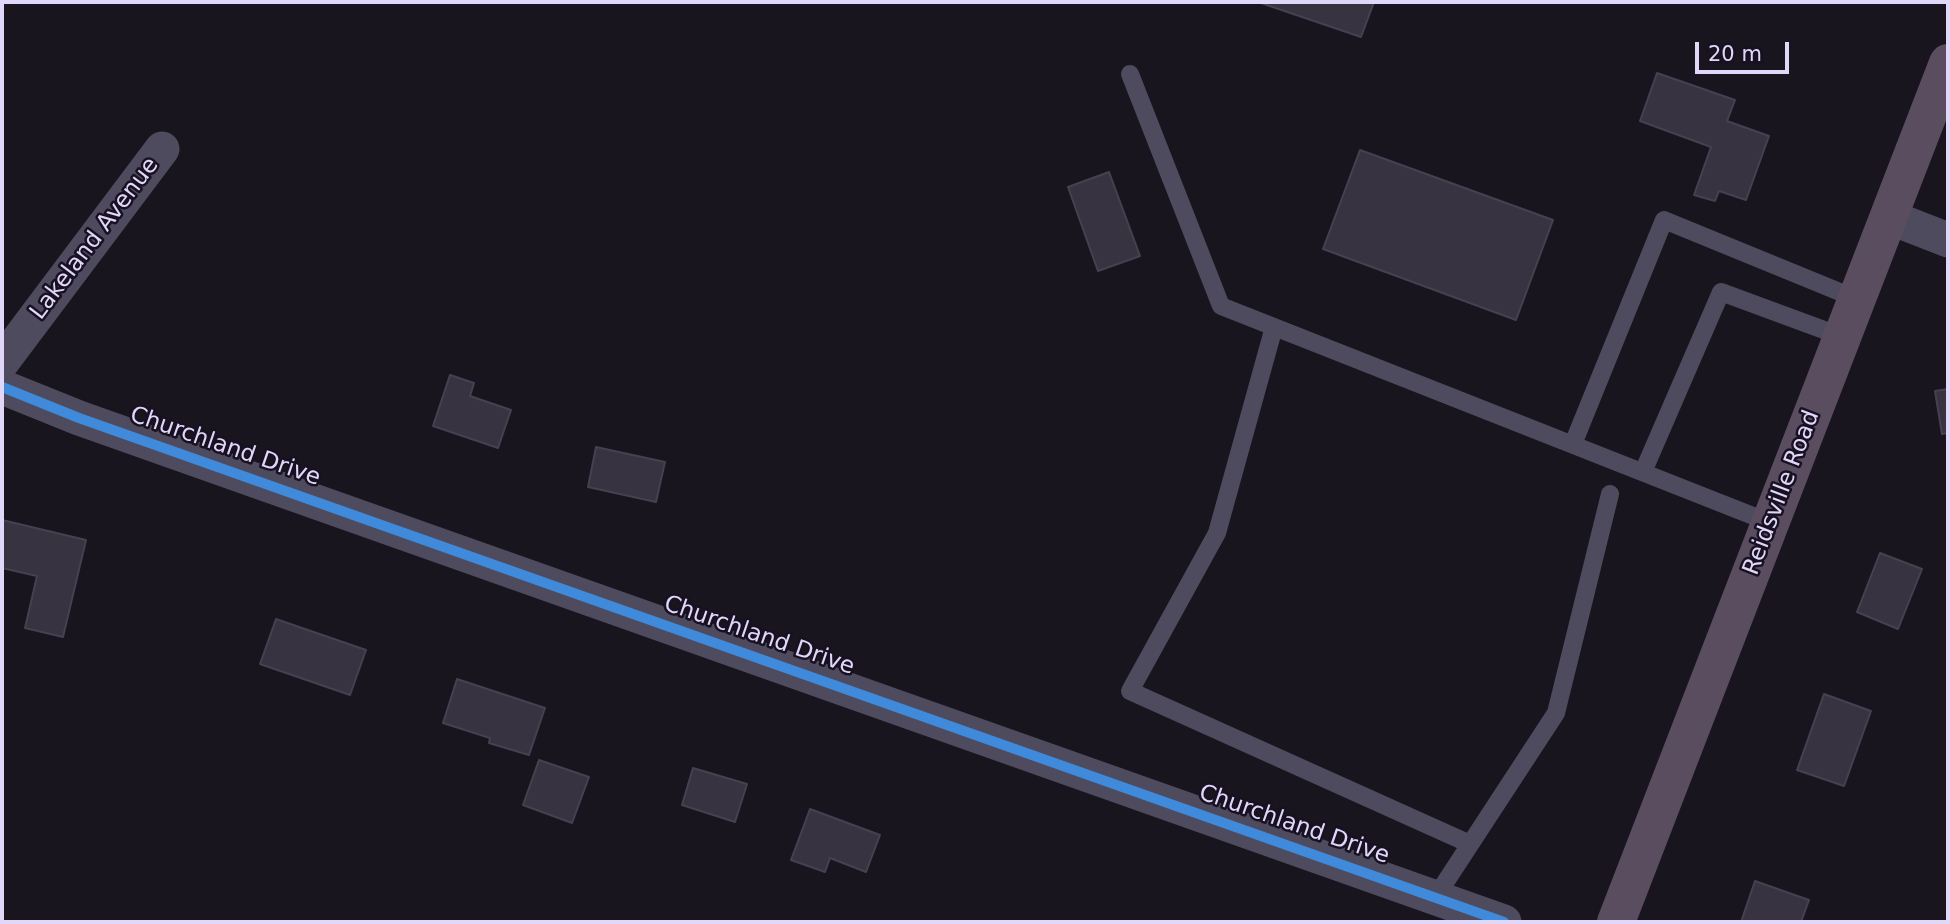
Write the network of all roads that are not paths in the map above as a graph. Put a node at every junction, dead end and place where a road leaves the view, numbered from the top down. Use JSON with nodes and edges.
{"nodes":[{"id":1,"x":1948,"y":63,"type":"edge"},
{"id":2,"x":1130,"y":74,"type":"dead end"},
{"id":3,"x":162,"y":149,"type":"dead end"},
{"id":4,"x":1889,"y":217,"type":"junction"},
{"id":5,"x":1948,"y":240,"type":"edge"},
{"id":6,"x":1857,"y":299,"type":"junction"},
{"id":7,"x":1275,"y":327,"type":"junction"},
{"id":8,"x":1843,"y":337,"type":"junction"},
{"id":9,"x":2,"y":362,"type":"edge"},
{"id":10,"x":2,"y":387,"type":"edge"},
{"id":11,"x":1573,"y":444,"type":"junction"},
{"id":12,"x":1643,"y":472,"type":"junction"},
{"id":13,"x":1610,"y":494,"type":"dead end"},
{"id":14,"x":1770,"y":523,"type":"junction"},
{"id":15,"x":1471,"y":844,"type":"junction"},
{"id":16,"x":1435,"y":898,"type":"junction"},
{"id":17,"x":1504,"y":922,"type":"edge"},
{"id":18,"x":1616,"y":922,"type":"edge"}],
"edges":[{"from":1,"to":4,"type":"highway","name":"Reidsville Road"},
{"from":2,"to":7,"type":"lane"},
{"from":3,"to":9,"type":"street","name":"Lakeland Avenue"},
{"from":4,"to":5,"type":"street"},
{"from":4,"to":6,"type":"highway","name":"Reidsville Road"},
{"from":6,"to":8,"type":"highway","name":"Reidsville Road"},
{"from":6,"to":11,"type":"lane"},
{"from":7,"to":11,"type":"lane"},
{"from":7,"to":15,"type":"lane"},
{"from":8,"to":12,"type":"lane"},
{"from":8,"to":14,"type":"highway","name":"Reidsville Road"},
{"from":10,"to":16,"type":"street","name":"Churchland Drive"},
{"from":11,"to":12,"type":"lane"},
{"from":12,"to":14,"type":"lane"},
{"from":13,"to":15,"type":"lane"},
{"from":14,"to":18,"type":"highway","name":"Reidsville Road"},
{"from":15,"to":16,"type":"lane"},
{"from":16,"to":17,"type":"street","name":"Churchland Drive"}]}
